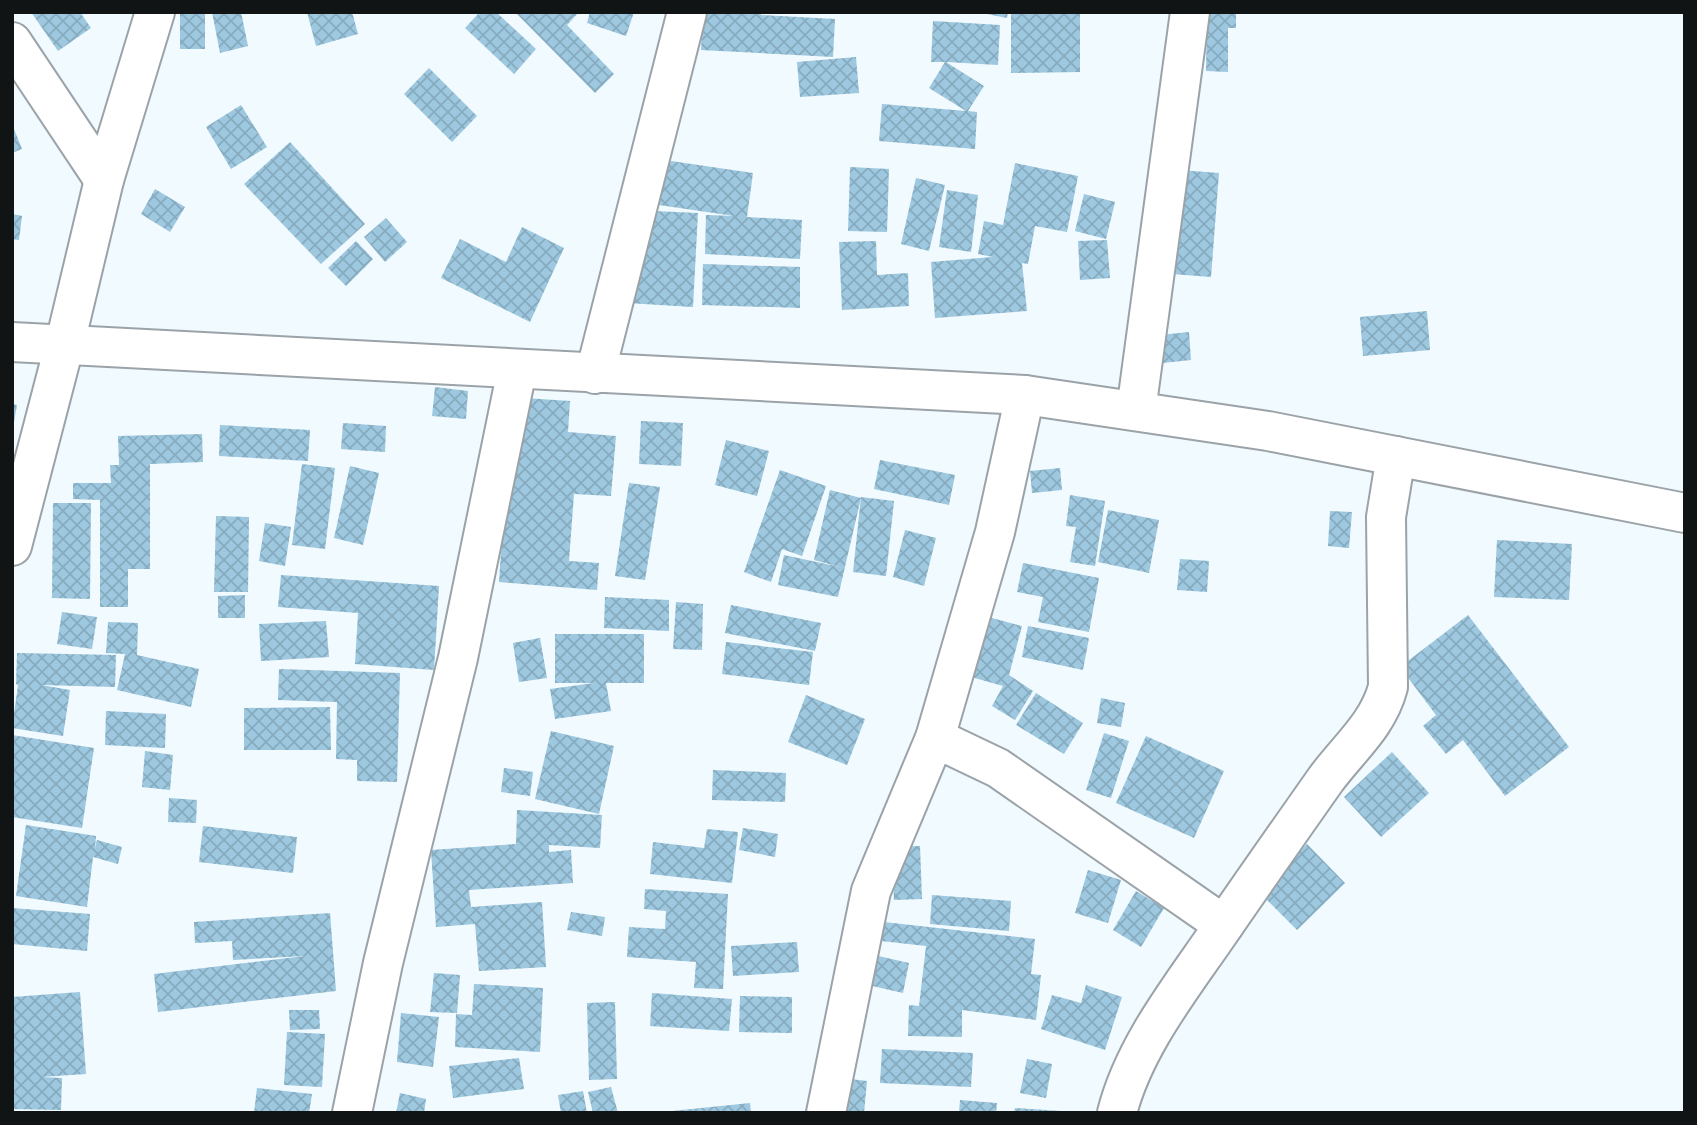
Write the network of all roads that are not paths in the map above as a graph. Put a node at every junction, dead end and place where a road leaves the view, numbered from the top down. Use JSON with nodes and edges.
{"nodes":[{"id":1,"x":155,"y":12,"type":"edge"},
{"id":2,"x":687,"y":12,"type":"edge"},
{"id":3,"x":1190,"y":12,"type":"edge"},
{"id":4,"x":12,"y":41,"type":"edge"},
{"id":5,"x":104,"y":180,"type":"junction"},
{"id":6,"x":12,"y":342,"type":"edge"},
{"id":7,"x":65,"y":344,"type":"junction"},
{"id":8,"x":517,"y":370,"type":"junction"},
{"id":9,"x":595,"y":374,"type":"junction"},
{"id":10,"x":1026,"y":395,"type":"junction"},
{"id":11,"x":1136,"y":411,"type":"junction"},
{"id":12,"x":1396,"y":456,"type":"junction"},
{"id":13,"x":1685,"y":513,"type":"edge"},
{"id":14,"x":12,"y":546,"type":"edge"},
{"id":15,"x":935,"y":737,"type":"junction"},
{"id":16,"x":1224,"y":925,"type":"junction"},
{"id":17,"x":352,"y":1113,"type":"edge"},
{"id":18,"x":826,"y":1113,"type":"edge"},
{"id":19,"x":1117,"y":1113,"type":"edge"}],
"edges":[{"from":1,"to":5,"type":"street"},
{"from":2,"to":9,"type":"street"},
{"from":3,"to":11,"type":"street"},
{"from":4,"to":5,"type":"street"},
{"from":5,"to":7,"type":"street"},
{"from":6,"to":7,"type":"street"},
{"from":7,"to":8,"type":"street"},
{"from":7,"to":14,"type":"street"},
{"from":8,"to":9,"type":"street"},
{"from":8,"to":17,"type":"street"},
{"from":9,"to":10,"type":"street"},
{"from":10,"to":11,"type":"street"},
{"from":10,"to":15,"type":"street"},
{"from":11,"to":12,"type":"street"},
{"from":12,"to":13,"type":"street"},
{"from":12,"to":16,"type":"street"},
{"from":15,"to":16,"type":"street"},
{"from":15,"to":18,"type":"street"},
{"from":16,"to":19,"type":"street"}]}
